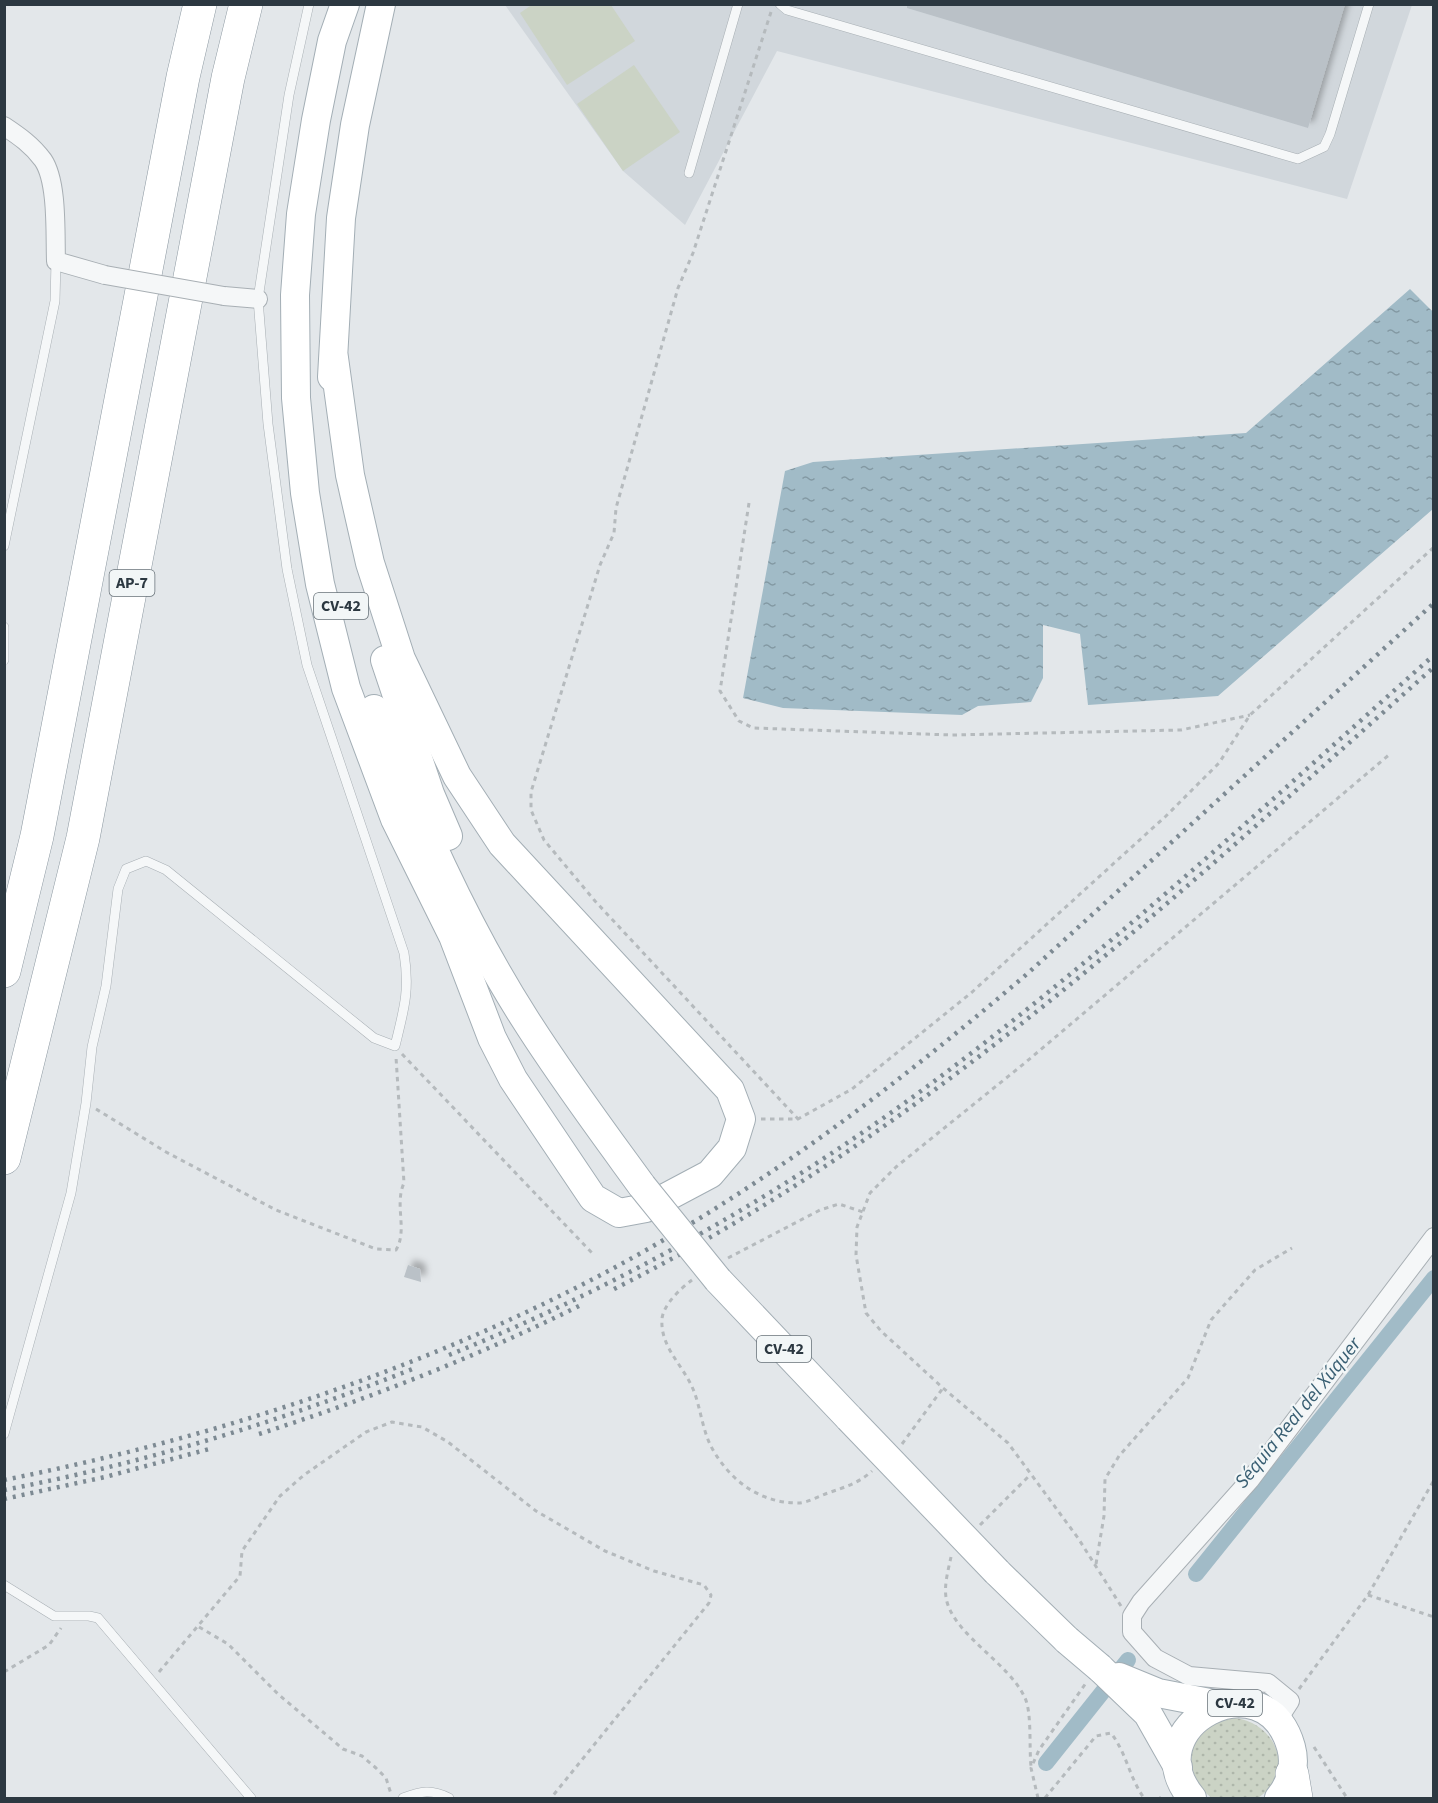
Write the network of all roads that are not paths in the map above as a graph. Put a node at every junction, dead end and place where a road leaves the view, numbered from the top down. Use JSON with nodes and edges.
{"nodes":[{"id":1,"x":200,"y":4,"type":"edge"},
{"id":2,"x":246,"y":4,"type":"edge"},
{"id":3,"x":309,"y":4,"type":"edge"},
{"id":4,"x":381,"y":4,"type":"edge"},
{"id":5,"x":738,"y":4,"type":"edge"},
{"id":6,"x":780,"y":4,"type":"edge"},
{"id":7,"x":1369,"y":4,"type":"edge"},
{"id":8,"x":344,"y":8,"type":"edge"},
{"id":9,"x":4,"y":126,"type":"edge"},
{"id":10,"x":688,"y":173,"type":"dead end"},
{"id":11,"x":56,"y":261,"type":"junction"},
{"id":12,"x":258,"y":299,"type":"junction"},
{"id":13,"x":334,"y":358,"type":"junction"},
{"id":14,"x":4,"y":546,"type":"edge"},
{"id":15,"x":4,"y":627,"type":"edge"},
{"id":16,"x":4,"y":660,"type":"edge"},
{"id":17,"x":4,"y":971,"type":"edge"},
{"id":18,"x":609,"y":1140,"type":"junction"},
{"id":19,"x":4,"y":1158,"type":"edge"},
{"id":20,"x":1434,"y":1238,"type":"edge"},
{"id":21,"x":4,"y":1434,"type":"edge"},
{"id":22,"x":4,"y":1584,"type":"edge"},
{"id":23,"x":1136,"y":1693,"type":"junction"},
{"id":24,"x":1220,"y":1705,"type":"junction"},
{"id":25,"x":1284,"y":1711,"type":"junction"},
{"id":26,"x":1178,"y":1767,"type":"junction"},
{"id":27,"x":1288,"y":1792,"type":"edge"},
{"id":28,"x":251,"y":1798,"type":"edge"},
{"id":29,"x":403,"y":1798,"type":"edge"},
{"id":30,"x":449,"y":1798,"type":"edge"},
{"id":31,"x":1192,"y":1798,"type":"edge"}],
"edges":[{"from":1,"to":17,"type":"highway","number":"AP-7"},
{"from":2,"to":19,"type":"highway","number":"AP-7"},
{"from":3,"to":12,"type":"lane"},
{"from":4,"to":13,"type":"main road","number":"CV-42"},
{"from":5,"to":10,"type":"lane"},
{"from":6,"to":7,"type":"lane"},
{"from":8,"to":13,"type":"main road"},
{"from":8,"to":18,"type":"main road","number":"CV-42"},
{"from":9,"to":11,"type":"street"},
{"from":11,"to":12,"type":"street","bridge":true},
{"from":11,"to":14,"type":"lane"},
{"from":12,"to":21,"type":"lane"},
{"from":13,"to":18,"type":"main road","number":"CV-42"},
{"from":15,"to":16,"type":"lane"},
{"from":18,"to":23,"type":"main road","number":"CV-42","bridge":true},
{"from":20,"to":25,"type":"street"},
{"from":22,"to":28,"type":"lane"},
{"from":23,"to":24,"type":"main road","number":"CV-42"},
{"from":23,"to":26,"type":"main road","number":"CV-42"},
{"from":24,"to":25,"type":"main road","number":"CV-42"},
{"from":24,"to":26,"type":"main road","number":"CV-42"},
{"from":25,"to":27,"type":"main road","number":"CV-42"},
{"from":26,"to":31,"type":"main road","number":"CV-42"},
{"from":29,"to":30,"type":"lane"}]}
